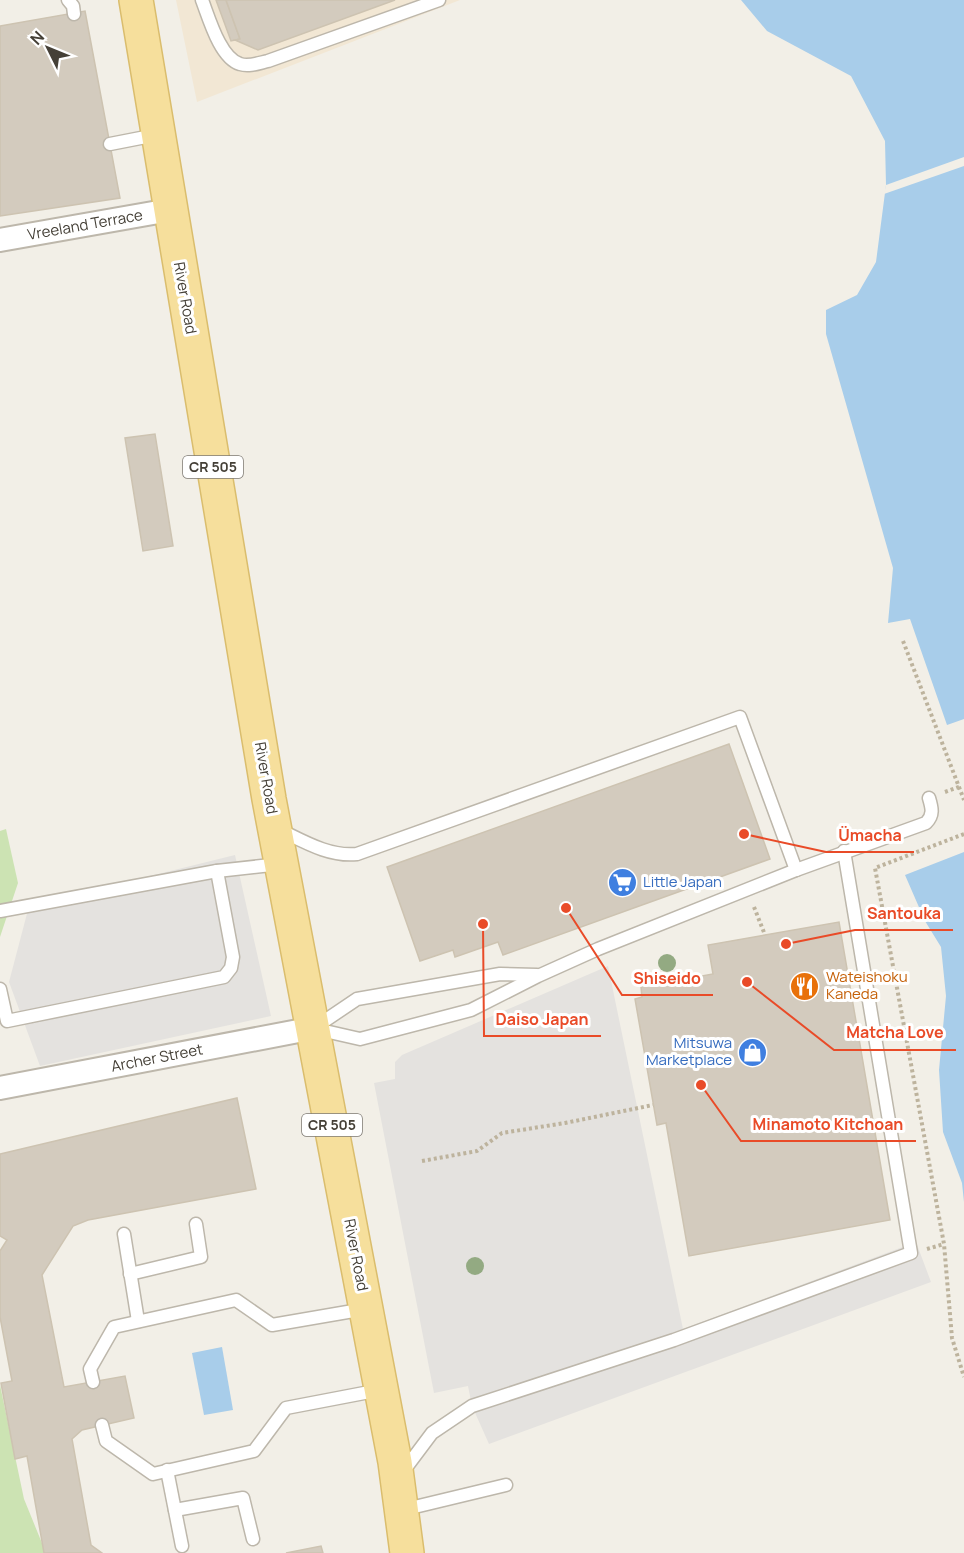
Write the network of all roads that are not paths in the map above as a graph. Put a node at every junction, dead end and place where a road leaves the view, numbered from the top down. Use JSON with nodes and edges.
{"nodes":[{"id":1,"x":68,"y":0,"type":"edge"},
{"id":2,"x":136,"y":0,"type":"edge"},
{"id":3,"x":202,"y":0,"type":"edge"},
{"id":4,"x":438,"y":0,"type":"edge"},
{"id":5,"x":74,"y":14,"type":"dead end"},
{"id":6,"x":157,"y":135,"type":"junction"},
{"id":7,"x":110,"y":144,"type":"dead end"},
{"id":8,"x":170,"y":210,"type":"junction"},
{"id":9,"x":0,"y":240,"type":"edge"},
{"id":10,"x":929,"y":798,"type":"dead end"},
{"id":11,"x":274,"y":827,"type":"junction"},
{"id":12,"x":844,"y":851,"type":"junction"},
{"id":13,"x":281,"y":863,"type":"junction"},
{"id":14,"x":217,"y":870,"type":"junction"},
{"id":15,"x":796,"y":870,"type":"junction"},
{"id":16,"x":0,"y":911,"type":"edge"},
{"id":17,"x":538,"y":976,"type":"junction"},
{"id":18,"x":0,"y":988,"type":"edge"},
{"id":19,"x":314,"y":1028,"type":"junction"},
{"id":20,"x":0,"y":1088,"type":"edge"},
{"id":21,"x":196,"y":1224,"type":"dead end"},
{"id":22,"x":123,"y":1234,"type":"dead end"},
{"id":23,"x":130,"y":1274,"type":"junction"},
{"id":24,"x":366,"y":1309,"type":"junction"},
{"id":25,"x":138,"y":1322,"type":"junction"},
{"id":26,"x":93,"y":1382,"type":"dead end"},
{"id":27,"x":382,"y":1390,"type":"junction"},
{"id":28,"x":102,"y":1425,"type":"dead end"},
{"id":29,"x":167,"y":1470,"type":"junction"},
{"id":30,"x":506,"y":1485,"type":"dead end"},
{"id":31,"x":400,"y":1494,"type":"junction"},
{"id":32,"x":175,"y":1510,"type":"junction"},
{"id":33,"x":253,"y":1539,"type":"dead end"},
{"id":34,"x":182,"y":1546,"type":"dead end"},
{"id":35,"x":407,"y":1553,"type":"edge"}],
"edges":[{"from":1,"to":5,"type":"lane"},
{"from":2,"to":6,"type":"main road","name":"River Road","number":"CR 505"},
{"from":3,"to":4,"type":"lane"},
{"from":6,"to":7,"type":"lane"},
{"from":6,"to":8,"type":"main road","name":"River Road","number":"CR 505"},
{"from":8,"to":9,"type":"street","name":"Vreeland Terrace"},
{"from":8,"to":11,"type":"main road","name":"River Road","number":"CR 505"},
{"from":10,"to":12,"type":"lane"},
{"from":11,"to":13,"type":"main road","name":"River Road","number":"CR 505"},
{"from":11,"to":15,"type":"lane"},
{"from":12,"to":15,"type":"lane"},
{"from":12,"to":31,"type":"lane"},
{"from":13,"to":14,"type":"lane"},
{"from":13,"to":19,"type":"main road","name":"River Road","number":"CR 505"},
{"from":14,"to":16,"type":"lane"},
{"from":14,"to":18,"type":"lane"},
{"from":15,"to":17,"type":"lane"},
{"from":17,"to":19,"type":"lane"},
{"from":17,"to":19,"type":"lane"},
{"from":19,"to":20,"type":"street","name":"Archer Street"},
{"from":19,"to":24,"type":"main road","name":"River Road","number":"CR 505"},
{"from":21,"to":23,"type":"lane"},
{"from":22,"to":23,"type":"lane"},
{"from":23,"to":25,"type":"lane"},
{"from":24,"to":25,"type":"lane"},
{"from":24,"to":27,"type":"main road","name":"River Road","number":"CR 505"},
{"from":25,"to":26,"type":"lane"},
{"from":27,"to":29,"type":"lane"},
{"from":27,"to":31,"type":"main road","name":"River Road","number":"CR 505"},
{"from":28,"to":29,"type":"lane"},
{"from":29,"to":32,"type":"lane"},
{"from":30,"to":31,"type":"lane"},
{"from":31,"to":35,"type":"main road","name":"River Road","number":"CR 505"},
{"from":32,"to":33,"type":"lane"},
{"from":32,"to":34,"type":"lane"}]}
